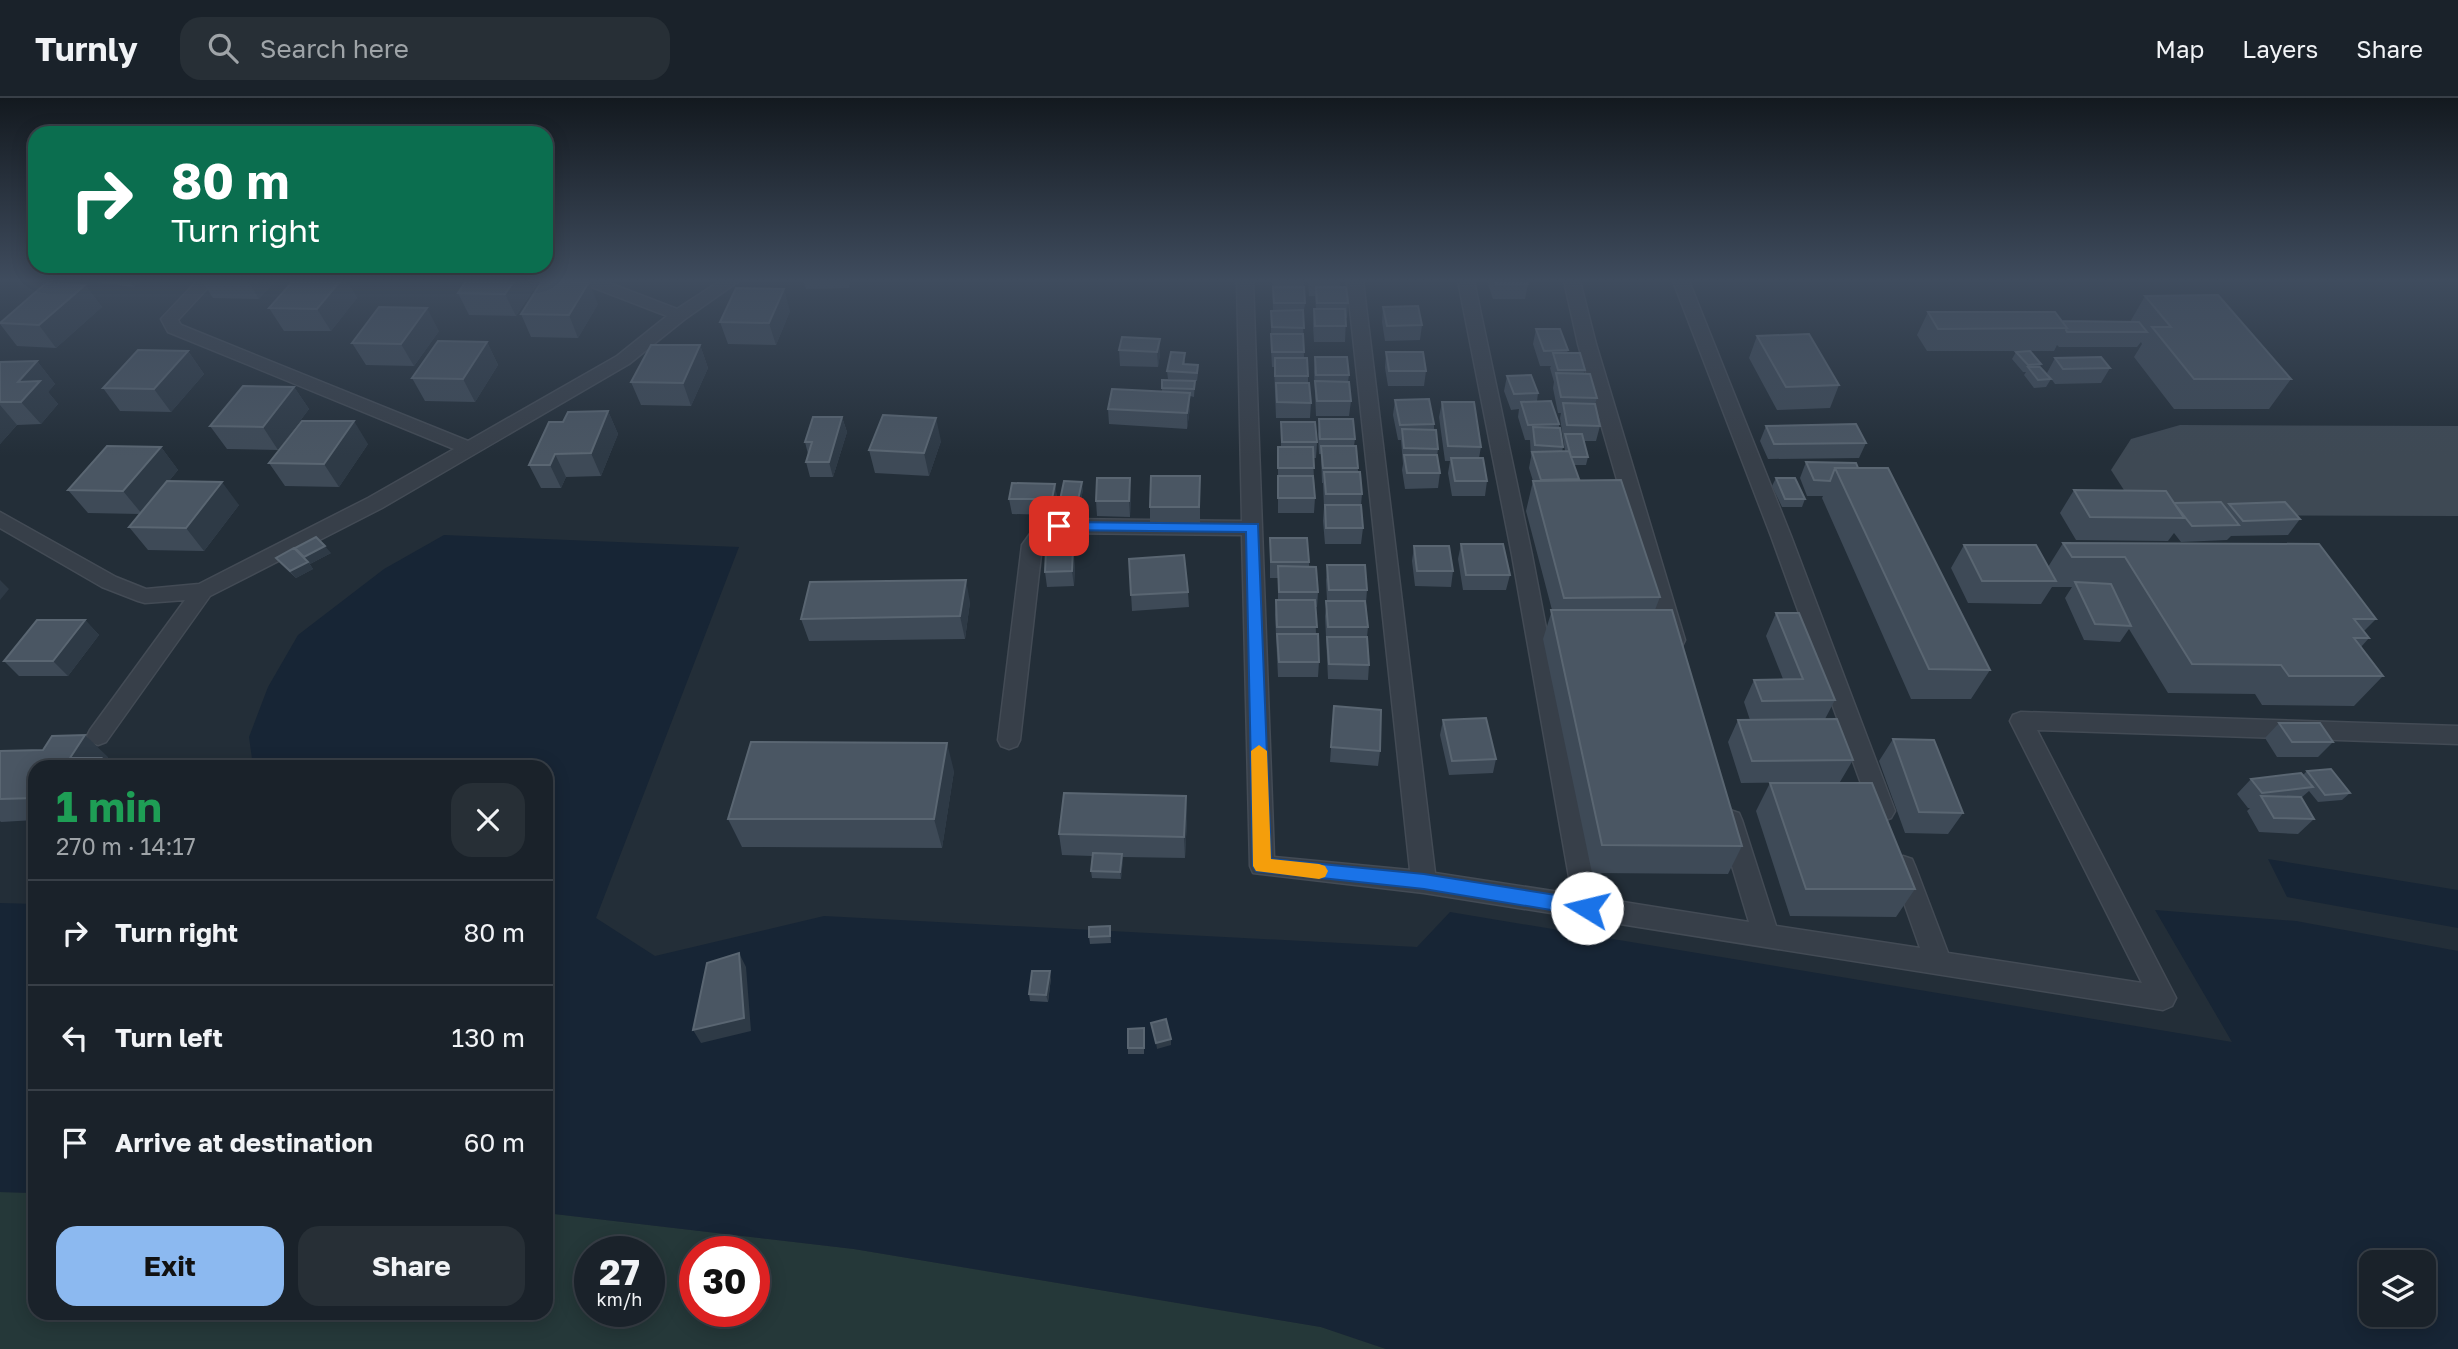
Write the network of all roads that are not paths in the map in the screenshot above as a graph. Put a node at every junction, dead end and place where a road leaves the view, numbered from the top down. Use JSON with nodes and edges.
{"nodes":[{"id":1,"x":202,"y":339,"type":"edge"},
{"id":2,"x":649,"y":339,"type":"edge"},
{"id":3,"x":1247,"y":339,"type":"edge"},
{"id":4,"x":1362,"y":339,"type":"edge"},
{"id":5,"x":1478,"y":339,"type":"edge"},
{"id":6,"x":1587,"y":339,"type":"edge"},
{"id":7,"x":1704,"y":339,"type":"edge"},
{"id":8,"x":470,"y":449,"type":"junction"},
{"id":9,"x":0,"y":519,"type":"edge"},
{"id":10,"x":1253,"y":528,"type":"junction"},
{"id":11,"x":203,"y":591,"type":"junction"},
{"id":12,"x":1680,"y":659,"type":"edge"},
{"id":13,"x":2458,"y":735,"type":"edge"},
{"id":14,"x":98,"y":736,"type":"dead end"},
{"id":15,"x":1009,"y":740,"type":"dead end"},
{"id":16,"x":1725,"y":803,"type":"edge"},
{"id":17,"x":1424,"y":881,"type":"junction"},
{"id":18,"x":1587,"y":908,"type":"junction"},
{"id":19,"x":1766,"y":934,"type":"junction"},
{"id":20,"x":1939,"y":964,"type":"junction"}],
"edges":[{"from":1,"to":8,"type":"street"},
{"from":2,"to":8,"type":"street"},
{"from":3,"to":10,"type":"street"},
{"from":4,"to":17,"type":"street"},
{"from":5,"to":18,"type":"street"},
{"from":6,"to":12,"type":"street"},
{"from":7,"to":20,"type":"street"},
{"from":8,"to":11,"type":"street"},
{"from":9,"to":11,"type":"street"},
{"from":10,"to":15,"type":"street"},
{"from":10,"to":17,"type":"street"},
{"from":11,"to":14,"type":"street"},
{"from":13,"to":20,"type":"street"},
{"from":16,"to":19,"type":"street"},
{"from":17,"to":18,"type":"street"},
{"from":18,"to":19,"type":"street"},
{"from":19,"to":20,"type":"street"}]}
